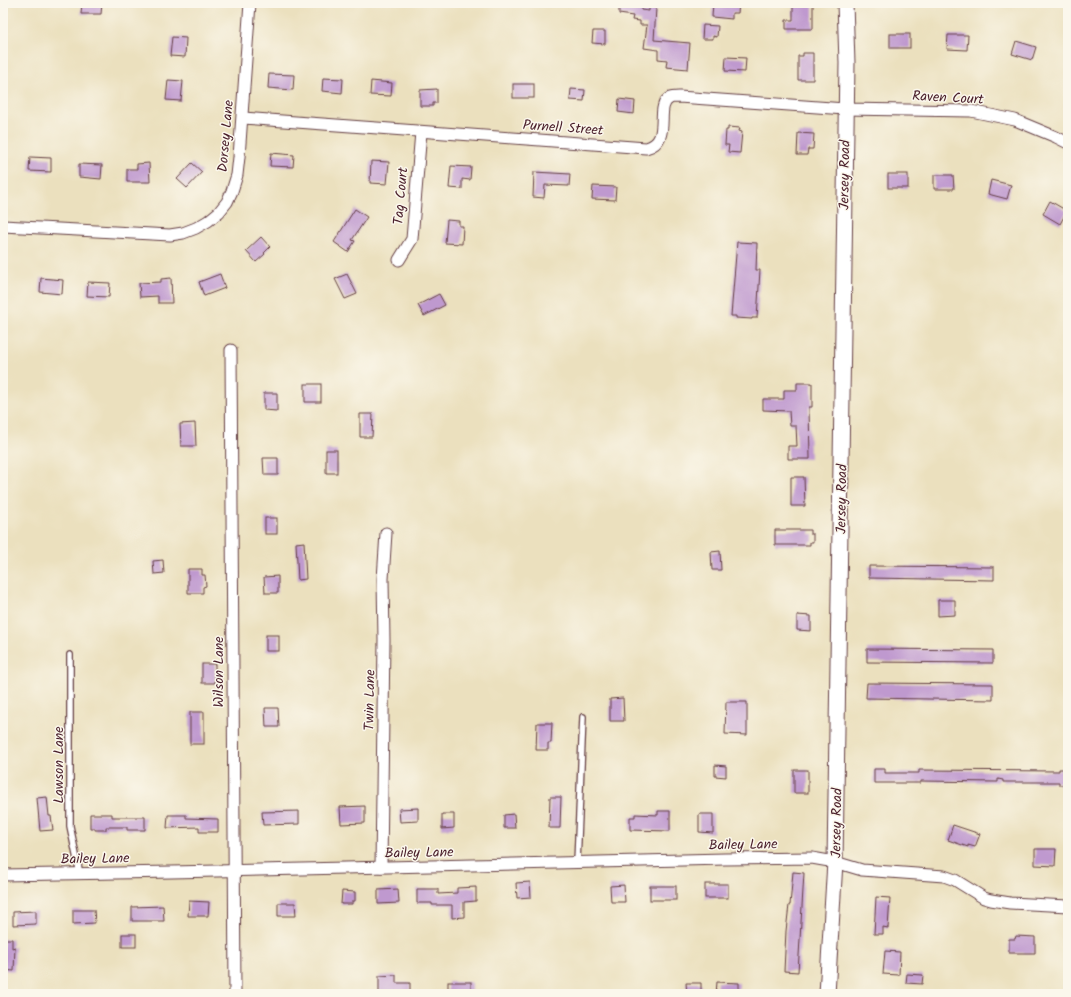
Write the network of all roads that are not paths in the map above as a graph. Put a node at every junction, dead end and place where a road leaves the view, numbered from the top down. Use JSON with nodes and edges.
{"nodes":[{"id":1,"x":250,"y":3,"type":"edge"},
{"id":2,"x":844,"y":3,"type":"edge"},
{"id":3,"x":845,"y":109,"type":"junction"},
{"id":4,"x":243,"y":118,"type":"junction"},
{"id":5,"x":421,"y":132,"type":"junction"},
{"id":6,"x":1068,"y":143,"type":"edge"},
{"id":7,"x":3,"y":226,"type":"edge"},
{"id":8,"x":399,"y":260,"type":"dead end"},
{"id":9,"x":231,"y":350,"type":"dead end"},
{"id":10,"x":386,"y":533,"type":"dead end"},
{"id":11,"x":70,"y":655,"type":"dead end"},
{"id":12,"x":583,"y":717,"type":"dead end"},
{"id":13,"x":577,"y":862,"type":"junction"},
{"id":14,"x":835,"y":862,"type":"junction"},
{"id":15,"x":382,"y":868,"type":"junction"},
{"id":16,"x":234,"y":870,"type":"junction"},
{"id":17,"x":80,"y":874,"type":"junction"},
{"id":18,"x":3,"y":875,"type":"edge"},
{"id":19,"x":1068,"y":906,"type":"edge"},
{"id":20,"x":235,"y":994,"type":"edge"},
{"id":21,"x":827,"y":994,"type":"edge"}],
"edges":[{"from":1,"to":4,"type":"street","name":"Dorsey Lane"},
{"from":2,"to":3,"type":"street","name":"Jersey Road"},
{"from":3,"to":5,"type":"street","name":"Purnell Street"},
{"from":3,"to":6,"type":"street","name":"Raven Court"},
{"from":3,"to":14,"type":"street","name":"Jersey Road"},
{"from":4,"to":5,"type":"street","name":"Purnell Street"},
{"from":4,"to":7,"type":"street","name":"Dorsey Lane"},
{"from":5,"to":8,"type":"street","name":"Tag Court"},
{"from":9,"to":16,"type":"street","name":"Wilson Lane"},
{"from":10,"to":15,"type":"street","name":"Twin Lane"},
{"from":11,"to":17,"type":"lane","name":"Lawson Lane"},
{"from":12,"to":13,"type":"lane"},
{"from":13,"to":14,"type":"street","name":"Bailey Lane"},
{"from":13,"to":15,"type":"street","name":"Bailey Lane"},
{"from":14,"to":19,"type":"street","name":"Bailey Lane"},
{"from":14,"to":21,"type":"street","name":"Jersey Road"},
{"from":15,"to":16,"type":"street","name":"Bailey Lane"},
{"from":16,"to":17,"type":"street","name":"Bailey Lane"},
{"from":16,"to":20,"type":"street","name":"Wilson Lane"},
{"from":17,"to":18,"type":"street","name":"Bailey Lane"}]}
